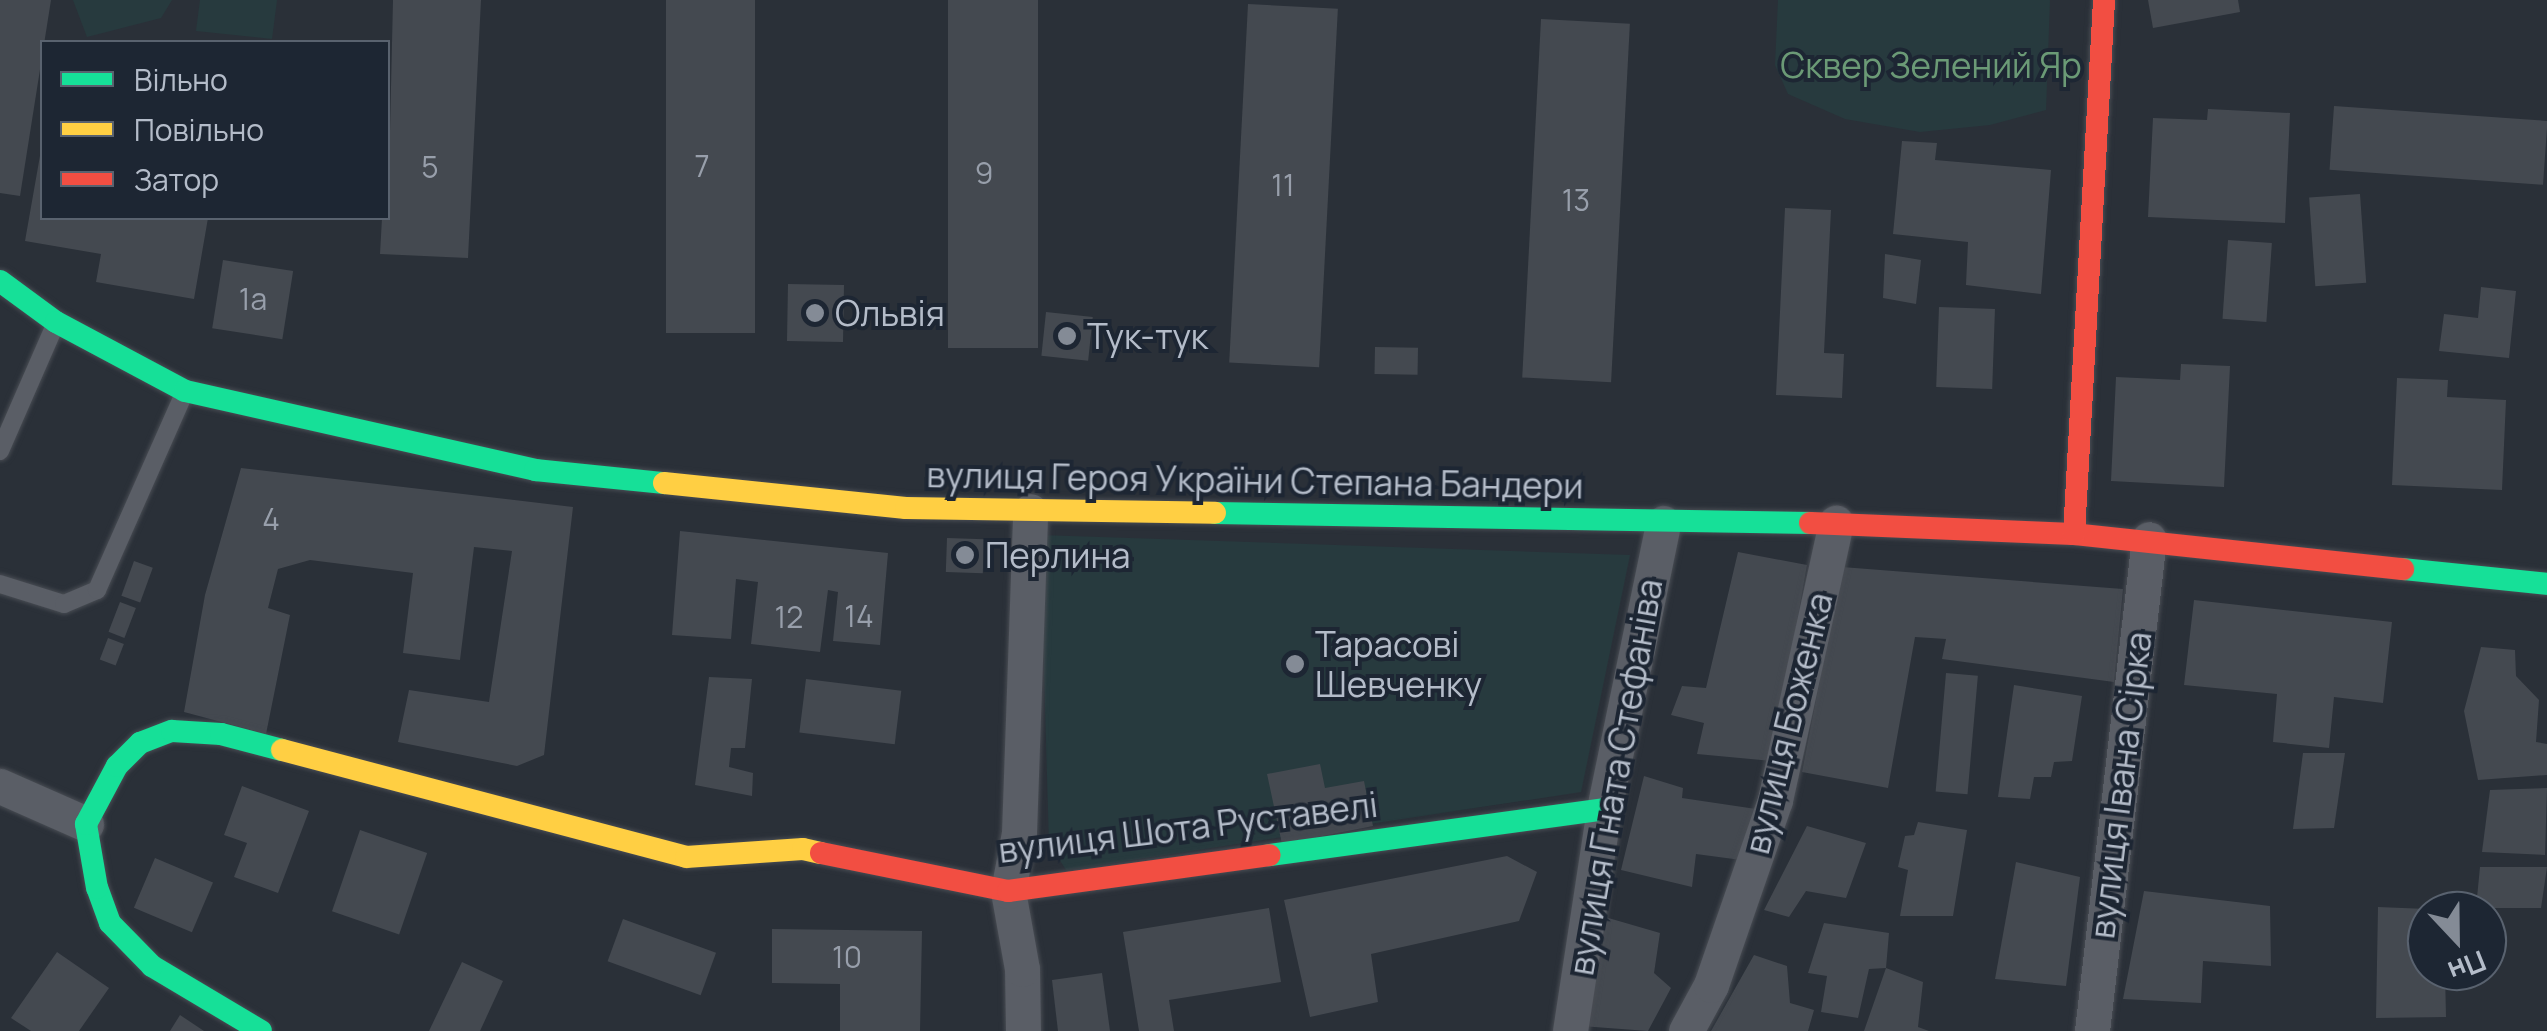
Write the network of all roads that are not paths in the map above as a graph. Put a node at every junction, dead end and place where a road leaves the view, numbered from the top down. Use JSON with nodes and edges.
{"nodes":[{"id":1,"x":2104,"y":0,"type":"edge"},
{"id":2,"x":0,"y":281,"type":"edge"},
{"id":3,"x":56,"y":322,"type":"junction"},
{"id":4,"x":185,"y":390,"type":"junction"},
{"id":5,"x":0,"y":451,"type":"edge"},
{"id":6,"x":1030,"y":511,"type":"junction"},
{"id":7,"x":1663,"y":523,"type":"junction"},
{"id":8,"x":1836,"y":523,"type":"junction"},
{"id":9,"x":2074,"y":534,"type":"junction"},
{"id":10,"x":2149,"y":539,"type":"junction"},
{"id":11,"x":0,"y":584,"type":"edge"},
{"id":12,"x":2547,"y":584,"type":"edge"},
{"id":13,"x":0,"y":786,"type":"edge"},
{"id":14,"x":1604,"y":810,"type":"junction"},
{"id":15,"x":86,"y":824,"type":"junction"},
{"id":16,"x":1008,"y":891,"type":"junction"},
{"id":17,"x":261,"y":1031,"type":"edge"},
{"id":18,"x":1023,"y":1031,"type":"edge"},
{"id":19,"x":1570,"y":1031,"type":"edge"},
{"id":20,"x":1686,"y":1031,"type":"edge"},
{"id":21,"x":2092,"y":1031,"type":"edge"}],
"edges":[{"from":1,"to":9,"type":"main road"},
{"from":2,"to":3,"type":"main road","name":"вулиця Героя України Степана Бандери"},
{"from":3,"to":4,"type":"main road","name":"вулиця Героя України Степана Бандери"},
{"from":3,"to":5,"type":"lane"},
{"from":4,"to":6,"type":"main road","name":"вулиця Героя України Степана Бандери"},
{"from":4,"to":11,"type":"lane"},
{"from":6,"to":7,"type":"main road","name":"вулиця Героя України Степана Бандери"},
{"from":6,"to":16,"type":"street"},
{"from":7,"to":8,"type":"main road","name":"вулиця Героя України Степана Бандери"},
{"from":7,"to":14,"type":"street","name":"вулиця Гната Стефаніва"},
{"from":8,"to":9,"type":"main road","name":"вулиця Героя України Степана Бандери"},
{"from":8,"to":20,"type":"street","name":"вулиця Боженка"},
{"from":9,"to":10,"type":"main road","name":"вулиця Героя України Степана Бандери"},
{"from":10,"to":12,"type":"main road","name":"вулиця Героя України Степана Бандери"},
{"from":10,"to":21,"type":"street","name":"вулиця Івана Сірка"},
{"from":13,"to":15,"type":"street"},
{"from":14,"to":16,"type":"main road","name":"вулиця Шота Руставелі"},
{"from":14,"to":19,"type":"street","name":"вулиця Гната Стефаніва"},
{"from":15,"to":16,"type":"main road","name":"вулиця Шота Руставелі"},
{"from":15,"to":17,"type":"main road"},
{"from":16,"to":18,"type":"street"}]}
